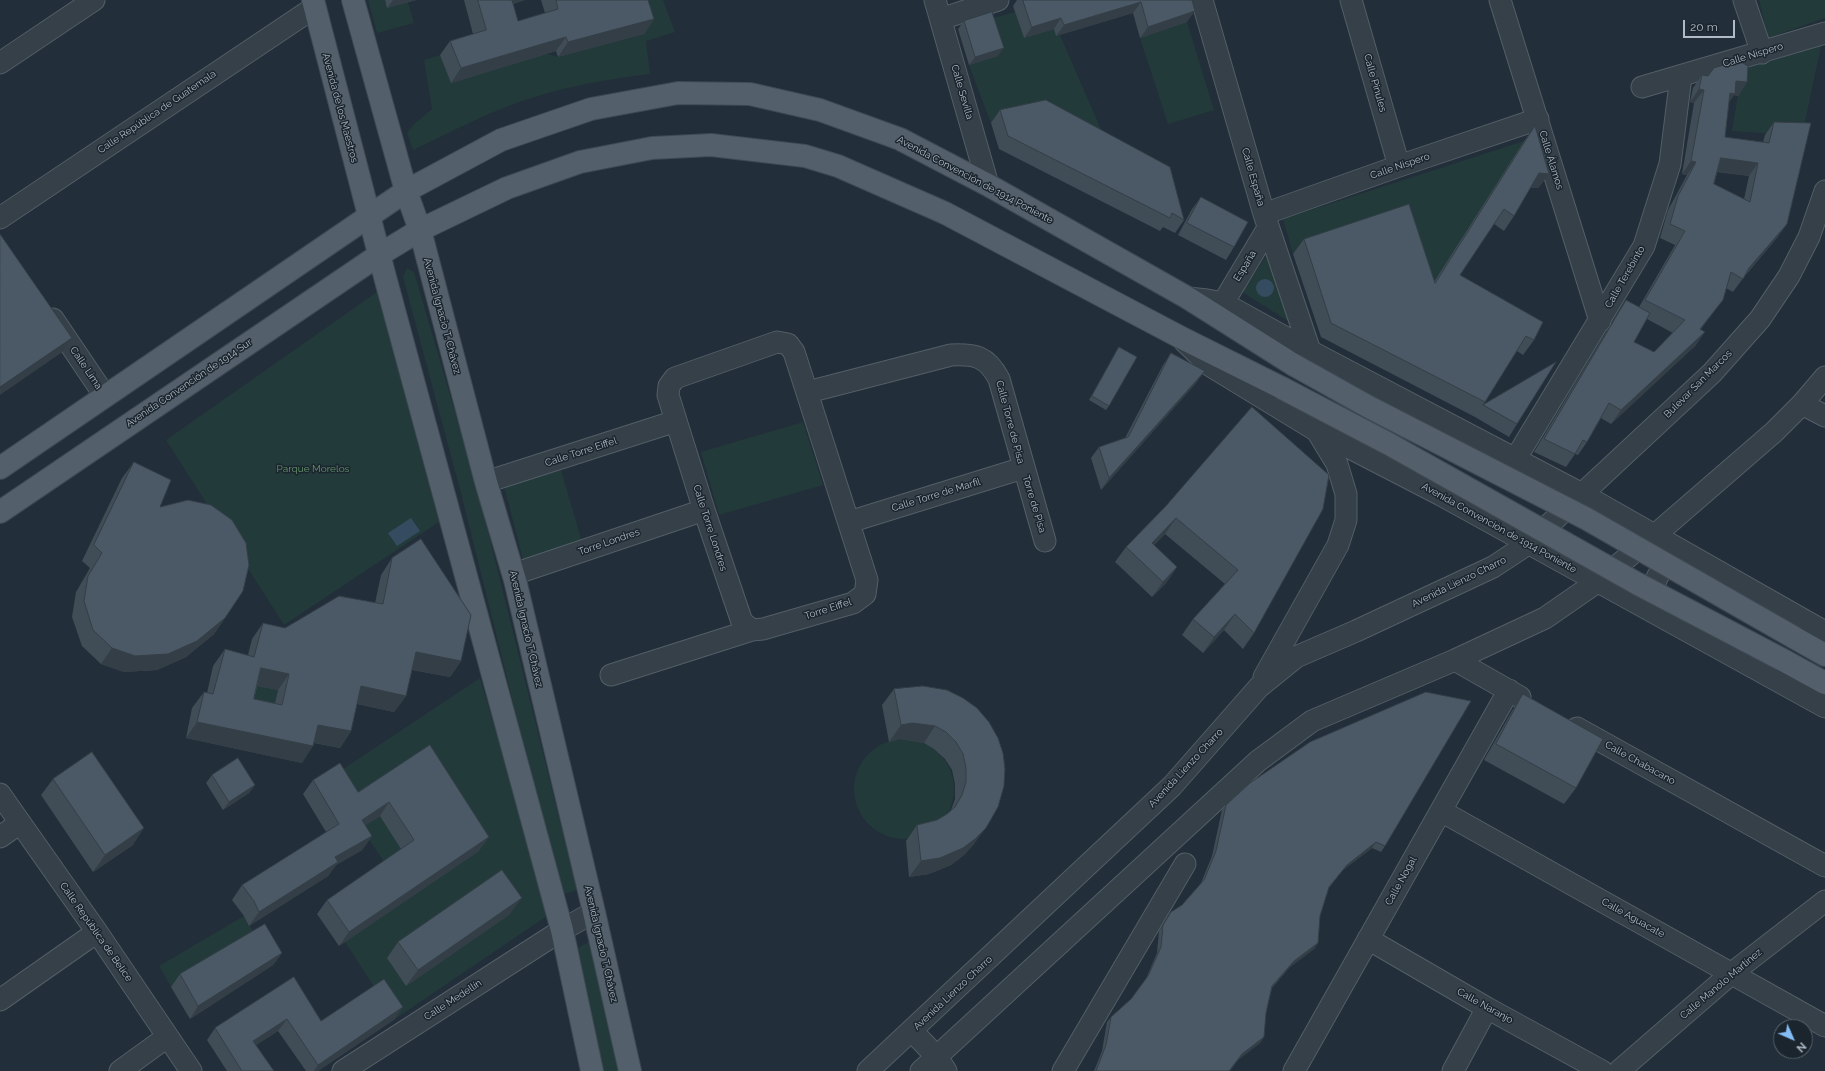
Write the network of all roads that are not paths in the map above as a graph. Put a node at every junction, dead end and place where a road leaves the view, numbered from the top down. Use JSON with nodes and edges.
{"nodes":[{"id":1,"x":94,"y":0,"type":"edge"},
{"id":2,"x":353,"y":0,"type":"edge"},
{"id":3,"x":998,"y":0,"type":"edge"},
{"id":4,"x":1202,"y":0,"type":"edge"},
{"id":5,"x":1351,"y":0,"type":"edge"},
{"id":6,"x":1500,"y":0,"type":"edge"},
{"id":7,"x":1744,"y":0,"type":"edge"},
{"id":8,"x":314,"y":4,"type":"edge"},
{"id":9,"x":938,"y":9,"type":"edge"},
{"id":10,"x":1825,"y":33,"type":"edge"},
{"id":11,"x":1762,"y":53,"type":"junction"},
{"id":12,"x":0,"y":63,"type":"edge"},
{"id":13,"x":1681,"y":76,"type":"junction"},
{"id":14,"x":1642,"y":87,"type":"dead end"},
{"id":15,"x":1538,"y":119,"type":"junction"},
{"id":16,"x":1400,"y":166,"type":"junction"},
{"id":17,"x":988,"y":185,"type":"junction"},
{"id":18,"x":406,"y":191,"type":"junction"},
{"id":19,"x":1825,"y":191,"type":"edge"},
{"id":20,"x":369,"y":216,"type":"junction"},
{"id":21,"x":0,"y":218,"type":"edge"},
{"id":22,"x":1266,"y":221,"type":"junction"},
{"id":23,"x":420,"y":230,"type":"junction"},
{"id":24,"x":379,"y":255,"type":"junction"},
{"id":25,"x":1188,"y":298,"type":"junction"},
{"id":26,"x":1223,"y":303,"type":"junction"},
{"id":27,"x":44,"y":305,"type":"edge"},
{"id":28,"x":1600,"y":321,"type":"junction"},
{"id":29,"x":1180,"y":337,"type":"junction"},
{"id":30,"x":1302,"y":358,"type":"junction"},
{"id":31,"x":1825,"y":377,"type":"edge"},
{"id":32,"x":808,"y":392,"type":"junction"},
{"id":33,"x":105,"y":396,"type":"junction"},
{"id":34,"x":1802,"y":404,"type":"junction"},
{"id":35,"x":1825,"y":416,"type":"edge"},
{"id":36,"x":676,"y":421,"type":"junction"},
{"id":37,"x":1317,"y":431,"type":"junction"},
{"id":38,"x":1470,"y":436,"type":"junction"},
{"id":39,"x":1516,"y":458,"type":"junction"},
{"id":40,"x":0,"y":468,"type":"edge"},
{"id":41,"x":1023,"y":468,"type":"junction"},
{"id":42,"x":486,"y":482,"type":"junction"},
{"id":43,"x":1582,"y":494,"type":"junction"},
{"id":44,"x":1442,"y":495,"type":"junction"},
{"id":45,"x":704,"y":510,"type":"junction"},
{"id":46,"x":0,"y":512,"type":"edge"},
{"id":47,"x":849,"y":522,"type":"junction"},
{"id":48,"x":1655,"y":535,"type":"junction"},
{"id":49,"x":1045,"y":541,"type":"dead end"},
{"id":50,"x":1528,"y":544,"type":"junction"},
{"id":51,"x":1693,"y":556,"type":"junction"},
{"id":52,"x":514,"y":574,"type":"junction"},
{"id":53,"x":1597,"y":582,"type":"junction"},
{"id":54,"x":1656,"y":614,"type":"junction"},
{"id":55,"x":752,"y":630,"type":"junction"},
{"id":56,"x":1825,"y":632,"type":"edge"},
{"id":57,"x":1825,"y":655,"type":"edge"},
{"id":58,"x":1455,"y":660,"type":"junction"},
{"id":59,"x":612,"y":675,"type":"dead end"},
{"id":60,"x":1825,"y":682,"type":"edge"},
{"id":61,"x":1259,"y":687,"type":"junction"},
{"id":62,"x":1509,"y":690,"type":"junction"},
{"id":63,"x":1536,"y":705,"type":"edge"},
{"id":64,"x":1825,"y":707,"type":"edge"},
{"id":65,"x":1564,"y":721,"type":"edge"},
{"id":66,"x":0,"y":794,"type":"edge"},
{"id":67,"x":1441,"y":811,"type":"junction"},
{"id":68,"x":20,"y":823,"type":"junction"},
{"id":69,"x":0,"y":837,"type":"edge"},
{"id":70,"x":1185,"y":864,"type":"dead end"},
{"id":71,"x":1825,"y":866,"type":"edge"},
{"id":72,"x":1825,"y":901,"type":"edge"},
{"id":73,"x":594,"y":912,"type":"junction"},
{"id":74,"x":562,"y":930,"type":"junction"},
{"id":75,"x":97,"y":932,"type":"junction"},
{"id":76,"x":1368,"y":939,"type":"junction"},
{"id":77,"x":1732,"y":973,"type":"junction"},
{"id":78,"x":0,"y":1000,"type":"edge"},
{"id":79,"x":1487,"y":1008,"type":"junction"},
{"id":80,"x":1825,"y":1026,"type":"edge"},
{"id":81,"x":912,"y":1031,"type":"junction"},
{"id":82,"x":167,"y":1037,"type":"junction"},
{"id":83,"x":942,"y":1064,"type":"edge"},
{"id":84,"x":120,"y":1071,"type":"edge"},
{"id":85,"x":191,"y":1071,"type":"edge"},
{"id":86,"x":343,"y":1071,"type":"edge"},
{"id":87,"x":591,"y":1071,"type":"edge"},
{"id":88,"x":630,"y":1071,"type":"edge"},
{"id":89,"x":868,"y":1071,"type":"edge"},
{"id":90,"x":921,"y":1071,"type":"edge"},
{"id":91,"x":1063,"y":1071,"type":"edge"},
{"id":92,"x":1294,"y":1071,"type":"edge"},
{"id":93,"x":1453,"y":1071,"type":"edge"},
{"id":94,"x":1602,"y":1071,"type":"edge"},
{"id":95,"x":1619,"y":1071,"type":"edge"}],
"edges":[{"from":1,"to":12,"type":"street"},
{"from":2,"to":18,"type":"main road"},
{"from":3,"to":9,"type":"street"},
{"from":4,"to":22,"type":"street","name":"Calle España"},
{"from":5,"to":16,"type":"street","name":"Calle Pinules"},
{"from":6,"to":15,"type":"street","name":"Calle Álamos"},
{"from":7,"to":11,"type":"street"},
{"from":8,"to":20,"type":"main road","name":"Avenida de los Maestros"},
{"from":8,"to":21,"type":"street","name":"Calle República de Guatemala"},
{"from":9,"to":17,"type":"street","name":"Calle Sevilla"},
{"from":10,"to":11,"type":"street","name":"Calle Níspero"},
{"from":11,"to":13,"type":"street","name":"Calle Níspero"},
{"from":13,"to":14,"type":"street","name":"Calle Níspero"},
{"from":13,"to":28,"type":"street","name":"Calle Terebinto"},
{"from":15,"to":16,"type":"street","name":"Calle Níspero"},
{"from":15,"to":28,"type":"street","name":"Calle Álamos"},
{"from":16,"to":22,"type":"street","name":"Calle Níspero"},
{"from":17,"to":18,"type":"main road","name":"Avenida Convención de 1914 Poniente"},
{"from":17,"to":25,"type":"main road","name":"Avenida Convención de 1914 Poniente"},
{"from":18,"to":20,"type":"main road","name":"Avenida Convención de 1914 Poniente"},
{"from":18,"to":23,"type":"main road","name":"Avenida Ignacio T. Chávez"},
{"from":19,"to":43,"type":"street","name":"Bulevar San Marcos"},
{"from":20,"to":24,"type":"main road"},
{"from":20,"to":33,"type":"main road"},
{"from":22,"to":26,"type":"street","name":"España"},
{"from":22,"to":30,"type":"street","name":"Calle España"},
{"from":23,"to":24,"type":"main road","name":"Avenida Convención de 1914 Poniente"},
{"from":23,"to":29,"type":"main road","name":"Avenida Convención de 1914 Poniente"},
{"from":23,"to":42,"type":"main road","name":"Avenida Ignacio T. Chávez"},
{"from":24,"to":46,"type":"main road","name":"Avenida Convención de 1914 Sur"},
{"from":24,"to":74,"type":"main road"},
{"from":25,"to":26,"type":"street","name":"Avenida Convención de 1914 Poniente"},
{"from":25,"to":30,"type":"main road","name":"Avenida Convención de 1914 Poniente"},
{"from":26,"to":30,"type":"street","name":"Avenida Convención de 1914 Poniente"},
{"from":27,"to":33,"type":"street","name":"Calle Lima"},
{"from":28,"to":39,"type":"street","name":"Calle Terebinto"},
{"from":29,"to":37,"type":"street","name":"Avenida Convención de 1914 Poniente"},
{"from":29,"to":60,"type":"main road","name":"Avenida Convención de 1914 Poniente","bridge":true},
{"from":30,"to":38,"type":"street","name":"Avenida Convención de 1914 Poniente"},
{"from":30,"to":57,"type":"main road","name":"Avenida Convención de 1914 Poniente","bridge":true},
{"from":31,"to":34,"type":"street"},
{"from":32,"to":36,"type":"street","name":"Torre Eiffel"},
{"from":32,"to":41,"type":"street","name":"Calle Torre de Pisa"},
{"from":32,"to":47,"type":"street","name":"Torre Eiffel"},
{"from":33,"to":40,"type":"main road"},
{"from":34,"to":35,"type":"street"},
{"from":34,"to":48,"type":"street"},
{"from":36,"to":42,"type":"street","name":"Calle Torre Eiffel"},
{"from":36,"to":45,"type":"street","name":"Calle Torre Londres"},
{"from":37,"to":44,"type":"street","name":"Avenida Convención de 1914 Poniente"},
{"from":37,"to":61,"type":"street"},
{"from":38,"to":39,"type":"street","name":"Avenida Convención de 1914 Poniente"},
{"from":38,"to":44,"type":"street"},
{"from":39,"to":43,"type":"street","name":"Avenida Convención de 1914 Poniente"},
{"from":41,"to":47,"type":"street","name":"Calle Torre de Marfil"},
{"from":41,"to":49,"type":"street","name":"Torre de Pisa"},
{"from":42,"to":52,"type":"main road","name":"Avenida Ignacio T. Chávez"},
{"from":43,"to":48,"type":"street","name":"Avenida Convención de 1914 Poniente"},
{"from":43,"to":50,"type":"street","name":"Bulevar San Marcos"},
{"from":44,"to":50,"type":"street","name":"Avenida Convención de 1914 Poniente"},
{"from":45,"to":52,"type":"street","name":"Torre Londres"},
{"from":45,"to":55,"type":"street","name":"Calle Torre Londres"},
{"from":47,"to":55,"type":"street","name":"Torre Eiffel"},
{"from":48,"to":51,"type":"street","name":"Avenida Convención de 1914 Poniente"},
{"from":48,"to":53,"type":"street"},
{"from":50,"to":53,"type":"street","name":"Avenida Convención de 1914 Poniente"},
{"from":50,"to":61,"type":"street","name":"Avenida Lienzo Charro"},
{"from":51,"to":54,"type":"street"},
{"from":51,"to":56,"type":"street","name":"Avenida Convención de 1914 Poniente"},
{"from":52,"to":73,"type":"main road","name":"Avenida Ignacio T. Chávez"},
{"from":53,"to":54,"type":"street","name":"Avenida Convención de 1914 Poniente"},
{"from":53,"to":58,"type":"street"},
{"from":54,"to":64,"type":"street","name":"Avenida Convención de 1914 Poniente"},
{"from":55,"to":59,"type":"street","name":"Torre Eiffel"},
{"from":58,"to":62,"type":"street"},
{"from":58,"to":83,"type":"street"},
{"from":61,"to":81,"type":"street","name":"Avenida Lienzo Charro"},
{"from":62,"to":63,"type":"street"},
{"from":62,"to":67,"type":"street","name":"Calle Nogal"},
{"from":65,"to":71,"type":"street","name":"Calle Chabacano"},
{"from":66,"to":68,"type":"street","name":"Calle República de Belice"},
{"from":67,"to":76,"type":"street","name":"Calle Nogal"},
{"from":67,"to":77,"type":"street","name":"Calle Aguacate"},
{"from":68,"to":69,"type":"street"},
{"from":68,"to":75,"type":"street","name":"Calle República de Belice"},
{"from":70,"to":91,"type":"street"},
{"from":72,"to":77,"type":"street","name":"Calle Manolo Martínez"},
{"from":73,"to":74,"type":"street","name":"Calle Medellín"},
{"from":73,"to":88,"type":"main road","name":"Avenida Ignacio T. Chávez"},
{"from":74,"to":86,"type":"street","name":"Calle Medellín"},
{"from":74,"to":87,"type":"main road"},
{"from":75,"to":78,"type":"street"},
{"from":75,"to":82,"type":"street","name":"Calle República de Belice"},
{"from":76,"to":79,"type":"street","name":"Calle Naranjo"},
{"from":76,"to":92,"type":"street","name":"Calle Nogal"},
{"from":77,"to":80,"type":"street","name":"Calle Aguacate"},
{"from":77,"to":95,"type":"street","name":"Calle Manolo Martínez"},
{"from":79,"to":93,"type":"street"},
{"from":79,"to":94,"type":"street","name":"Calle Naranjo"},
{"from":81,"to":83,"type":"street"},
{"from":81,"to":89,"type":"street","name":"Avenida Lienzo Charro"},
{"from":82,"to":84,"type":"street"},
{"from":82,"to":85,"type":"street","name":"Calle República de Belice"},
{"from":83,"to":90,"type":"street"}]}
